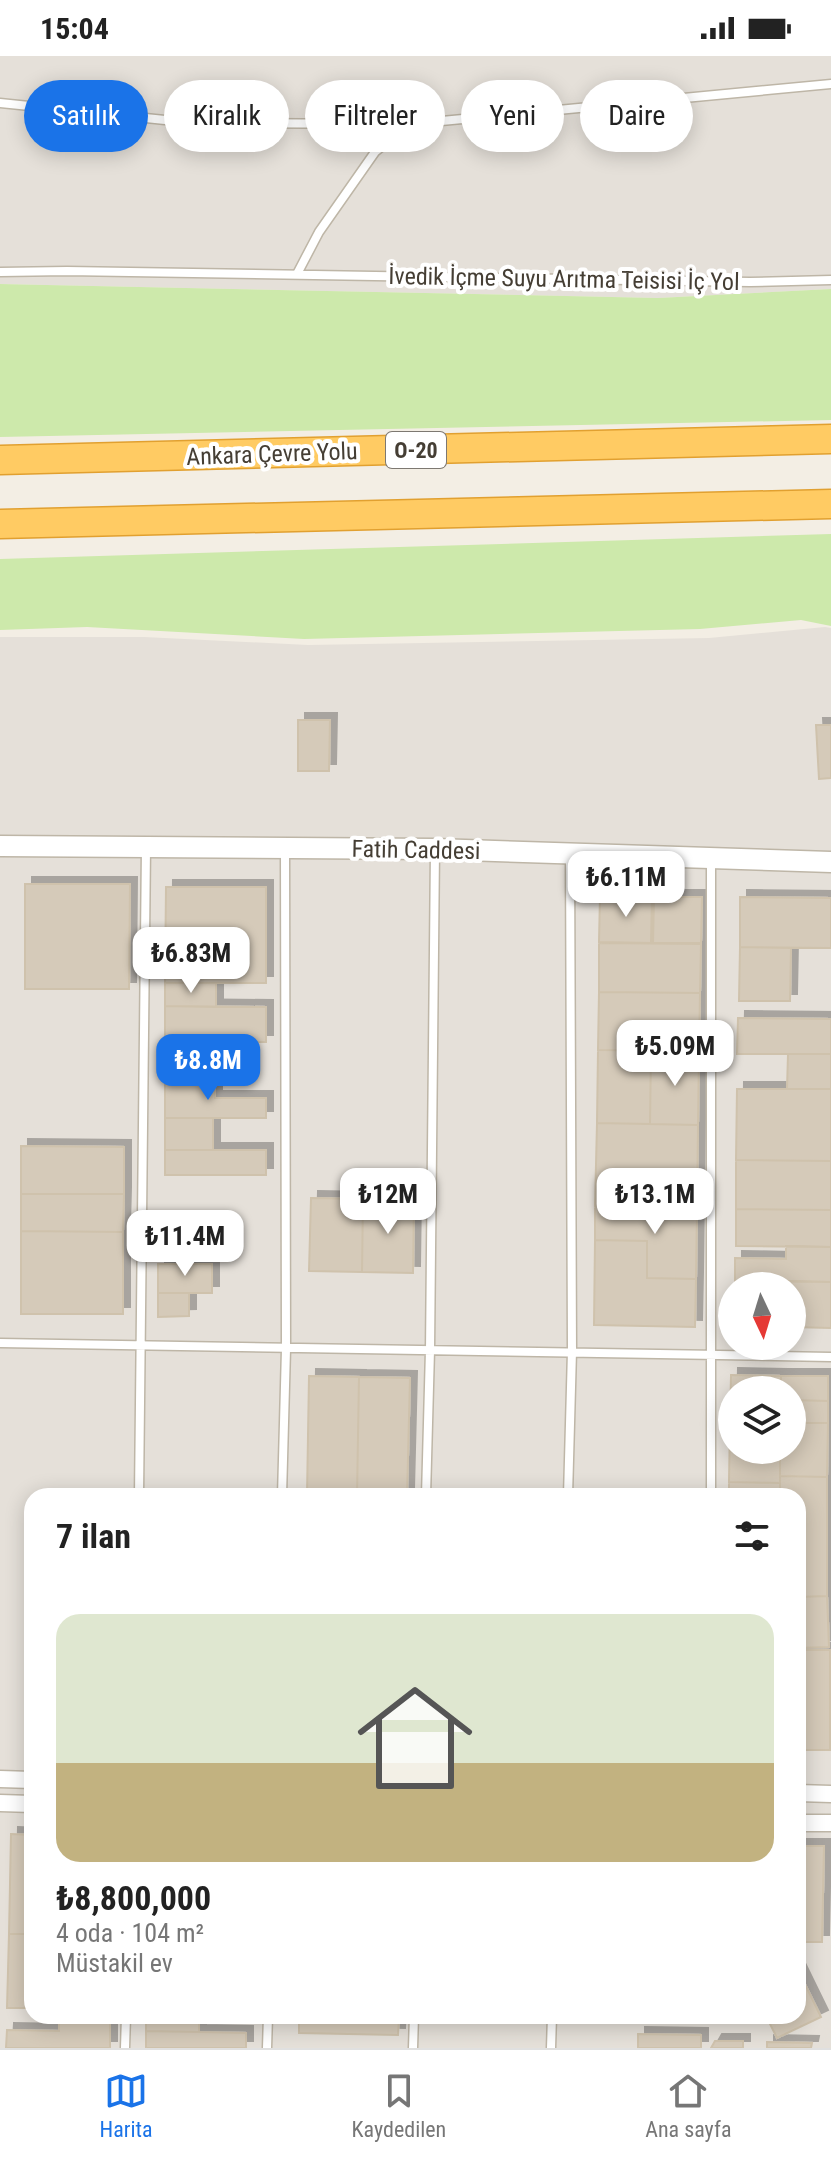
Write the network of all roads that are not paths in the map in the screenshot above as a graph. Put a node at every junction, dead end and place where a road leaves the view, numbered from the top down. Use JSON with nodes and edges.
{"nodes":[{"id":1,"x":831,"y":84,"type":"edge"},
{"id":2,"x":0,"y":103,"type":"edge"},
{"id":3,"x":445,"y":121,"type":"edge"},
{"id":4,"x":305,"y":124,"type":"edge"},
{"id":5,"x":375,"y":152,"type":"edge"},
{"id":6,"x":0,"y":272,"type":"edge"},
{"id":7,"x":297,"y":274,"type":"junction"},
{"id":8,"x":831,"y":280,"type":"edge"},
{"id":9,"x":831,"y":439,"type":"edge"},
{"id":10,"x":0,"y":452,"type":"edge"},
{"id":11,"x":186,"y":457,"type":"junction"},
{"id":12,"x":0,"y":460,"type":"edge"},
{"id":13,"x":831,"y":504,"type":"edge"},
{"id":14,"x":317,"y":518,"type":"junction"},
{"id":15,"x":0,"y":524,"type":"edge"},
{"id":16,"x":0,"y":541,"type":"edge"},
{"id":17,"x":0,"y":846,"type":"edge"},
{"id":18,"x":146,"y":846,"type":"junction"},
{"id":19,"x":285,"y":848,"type":"junction"},
{"id":20,"x":435,"y":849,"type":"junction"},
{"id":21,"x":570,"y":854,"type":"junction"},
{"id":22,"x":711,"y":859,"type":"junction"},
{"id":23,"x":831,"y":862,"type":"edge"},
{"id":24,"x":0,"y":1343,"type":"edge"},
{"id":25,"x":142,"y":1345,"type":"junction"},
{"id":26,"x":286,"y":1349,"type":"junction"},
{"id":27,"x":430,"y":1350,"type":"junction"},
{"id":28,"x":572,"y":1351,"type":"junction"},
{"id":29,"x":713,"y":1356,"type":"junction"},
{"id":30,"x":831,"y":1357,"type":"edge"},
{"id":31,"x":139,"y":1488,"type":"edge"},
{"id":32,"x":282,"y":1488,"type":"edge"},
{"id":33,"x":426,"y":1488,"type":"edge"},
{"id":34,"x":568,"y":1488,"type":"edge"},
{"id":35,"x":711,"y":1488,"type":"edge"},
{"id":36,"x":0,"y":1779,"type":"edge"},
{"id":37,"x":24,"y":1780,"type":"edge"},
{"id":38,"x":806,"y":1793,"type":"edge"},
{"id":39,"x":831,"y":1794,"type":"edge"},
{"id":40,"x":0,"y":1803,"type":"edge"},
{"id":41,"x":24,"y":1804,"type":"edge"},
{"id":42,"x":806,"y":1823,"type":"edge"},
{"id":43,"x":831,"y":1823,"type":"edge"},
{"id":44,"x":126,"y":2024,"type":"edge"},
{"id":45,"x":268,"y":2024,"type":"edge"},
{"id":46,"x":414,"y":2024,"type":"edge"},
{"id":47,"x":552,"y":2024,"type":"edge"},
{"id":48,"x":125,"y":2048,"type":"edge"},
{"id":49,"x":267,"y":2048,"type":"edge"},
{"id":50,"x":413,"y":2048,"type":"edge"},
{"id":51,"x":551,"y":2048,"type":"edge"}],
"edges":[{"from":1,"to":3,"type":"lane"},
{"from":2,"to":4,"type":"lane"},
{"from":5,"to":7,"type":"lane"},
{"from":6,"to":7,"type":"lane","name":"İvedik İçme Suyu Arıtma Teisisi İç Yol"},
{"from":7,"to":8,"type":"lane","name":"İvedik İçme Suyu Arıtma Teisisi İç Yol"},
{"from":9,"to":11,"type":"highway","name":"Ankara Çevre Yolu","number":"O-20"},
{"from":10,"to":11,"type":"highway"},
{"from":11,"to":12,"type":"highway","name":"Ankara Çevre Yolu","number":"O-20"},
{"from":13,"to":14,"type":"highway"},
{"from":14,"to":15,"type":"highway"},
{"from":14,"to":16,"type":"highway"},
{"from":17,"to":18,"type":"street","name":"Fatih Caddesi"},
{"from":18,"to":19,"type":"street","name":"Fatih Caddesi"},
{"from":18,"to":25,"type":"lane"},
{"from":19,"to":20,"type":"street","name":"Fatih Caddesi"},
{"from":19,"to":26,"type":"lane"},
{"from":20,"to":21,"type":"street","name":"Fatih Caddesi"},
{"from":20,"to":27,"type":"lane"},
{"from":21,"to":22,"type":"street","name":"Fatih Caddesi"},
{"from":21,"to":28,"type":"lane"},
{"from":22,"to":23,"type":"street","name":"Fatih Caddesi"},
{"from":22,"to":29,"type":"lane"},
{"from":24,"to":25,"type":"lane"},
{"from":25,"to":26,"type":"lane"},
{"from":25,"to":31,"type":"lane"},
{"from":26,"to":27,"type":"lane"},
{"from":26,"to":32,"type":"lane"},
{"from":27,"to":28,"type":"lane"},
{"from":27,"to":33,"type":"lane"},
{"from":28,"to":29,"type":"lane"},
{"from":28,"to":34,"type":"lane"},
{"from":29,"to":30,"type":"lane"},
{"from":29,"to":35,"type":"lane"},
{"from":36,"to":37,"type":"street"},
{"from":38,"to":39,"type":"street"},
{"from":40,"to":41,"type":"street"},
{"from":42,"to":43,"type":"street"},
{"from":44,"to":48,"type":"lane"},
{"from":45,"to":49,"type":"lane"},
{"from":46,"to":50,"type":"lane"},
{"from":47,"to":51,"type":"lane"}]}
